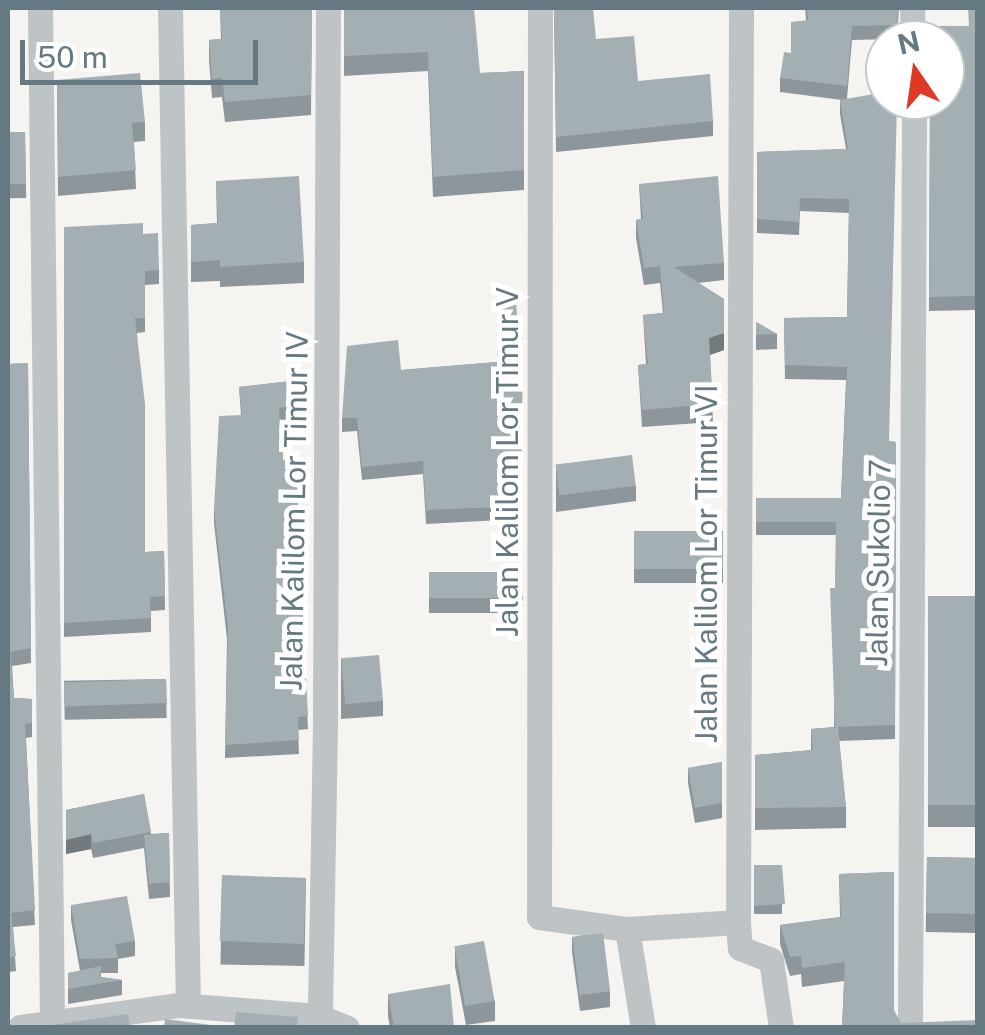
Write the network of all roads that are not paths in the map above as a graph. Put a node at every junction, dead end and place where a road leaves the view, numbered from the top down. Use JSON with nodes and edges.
{"nodes":[{"id":1,"x":40,"y":8,"type":"edge"},
{"id":2,"x":170,"y":8,"type":"edge"},
{"id":3,"x":328,"y":8,"type":"edge"},
{"id":4,"x":540,"y":8,"type":"edge"},
{"id":5,"x":741,"y":8,"type":"edge"},
{"id":6,"x":914,"y":120,"type":"edge"},
{"id":7,"x":738,"y":922,"type":"junction"},
{"id":8,"x":627,"y":929,"type":"junction"},
{"id":9,"x":188,"y":1006,"type":"junction"},
{"id":10,"x":233,"y":1018,"type":"edge"},
{"id":11,"x":130,"y":1020,"type":"edge"},
{"id":12,"x":52,"y":1021,"type":"junction"},
{"id":13,"x":316,"y":1022,"type":"edge"},
{"id":14,"x":20,"y":1028,"type":"edge"},
{"id":15,"x":347,"y":1028,"type":"edge"},
{"id":16,"x":643,"y":1028,"type":"edge"},
{"id":17,"x":781,"y":1028,"type":"edge"},
{"id":18,"x":910,"y":1028,"type":"edge"}],
"edges":[{"from":1,"to":12,"type":"street"},
{"from":2,"to":9,"type":"street"},
{"from":3,"to":13,"type":"street","name":"Jalan Kalilom Lor Timur IV"},
{"from":4,"to":8,"type":"street","name":"Jalan Kalilom Lor Timur V"},
{"from":5,"to":7,"type":"street","name":"Jalan Kalilom Lor Timur VI"},
{"from":6,"to":18,"type":"street","name":"Jalan Sukolio 7"},
{"from":7,"to":8,"type":"street"},
{"from":7,"to":17,"type":"street"},
{"from":8,"to":16,"type":"street"},
{"from":9,"to":10,"type":"street"},
{"from":9,"to":11,"type":"street"},
{"from":10,"to":13,"type":"street"},
{"from":11,"to":12,"type":"street"},
{"from":12,"to":14,"type":"street"},
{"from":13,"to":15,"type":"street"}]}
